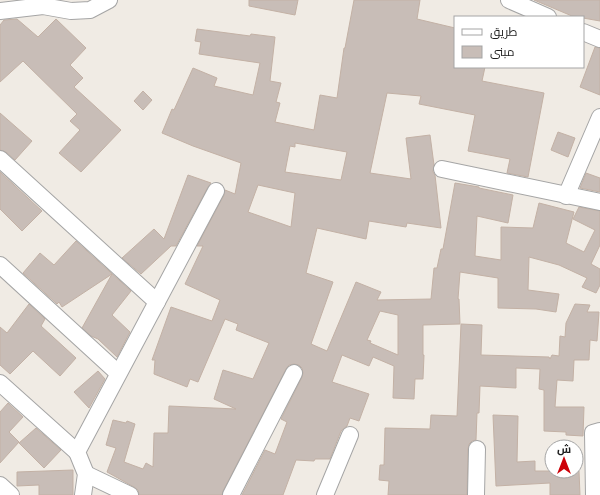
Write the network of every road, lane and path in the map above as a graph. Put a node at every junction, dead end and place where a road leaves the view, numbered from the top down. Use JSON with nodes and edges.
{"nodes":[{"id":1,"x":109,"y":0,"type":"edge"},
{"id":2,"x":515,"y":1,"type":"edge"},
{"id":3,"x":0,"y":11,"type":"edge"},
{"id":4,"x":546,"y":16,"type":"edge"},
{"id":5,"x":584,"y":32,"type":"edge"},
{"id":6,"x":600,"y":39,"type":"edge"},
{"id":7,"x":600,"y":117,"type":"edge"},
{"id":8,"x":0,"y":159,"type":"edge"},
{"id":9,"x":442,"y":170,"type":"dead end"},
{"id":10,"x":216,"y":190,"type":"dead end"},
{"id":11,"x":566,"y":196,"type":"junction"},
{"id":12,"x":600,"y":202,"type":"edge"},
{"id":13,"x":0,"y":265,"type":"edge"},
{"id":14,"x":157,"y":302,"type":"junction"},
{"id":15,"x":294,"y":373,"type":"dead end"},
{"id":16,"x":118,"y":374,"type":"junction"},
{"id":17,"x":0,"y":383,"type":"edge"},
{"id":18,"x":600,"y":431,"type":"edge"},
{"id":19,"x":350,"y":435,"type":"dead end"},
{"id":20,"x":477,"y":449,"type":"dead end"},
{"id":21,"x":77,"y":452,"type":"junction"},
{"id":22,"x":86,"y":474,"type":"junction"},
{"id":23,"x":0,"y":485,"type":"edge"},
{"id":24,"x":11,"y":495,"type":"edge"},
{"id":25,"x":84,"y":495,"type":"edge"},
{"id":26,"x":130,"y":495,"type":"edge"},
{"id":27,"x":231,"y":495,"type":"edge"},
{"id":28,"x":325,"y":495,"type":"edge"},
{"id":29,"x":476,"y":495,"type":"edge"},
{"id":30,"x":594,"y":495,"type":"edge"}],
"edges":[{"from":1,"to":3,"type":"street"},
{"from":2,"to":4,"type":"street"},
{"from":5,"to":6,"type":"street"},
{"from":7,"to":11,"type":"street"},
{"from":8,"to":14,"type":"street"},
{"from":9,"to":11,"type":"street"},
{"from":10,"to":14,"type":"street"},
{"from":11,"to":12,"type":"street"},
{"from":13,"to":16,"type":"street"},
{"from":14,"to":16,"type":"street"},
{"from":15,"to":27,"type":"street"},
{"from":16,"to":21,"type":"street"},
{"from":17,"to":21,"type":"street"},
{"from":18,"to":30,"type":"street"},
{"from":19,"to":28,"type":"street"},
{"from":20,"to":29,"type":"street"},
{"from":21,"to":22,"type":"street"},
{"from":22,"to":25,"type":"street"},
{"from":22,"to":26,"type":"street"},
{"from":23,"to":24,"type":"street"}]}
